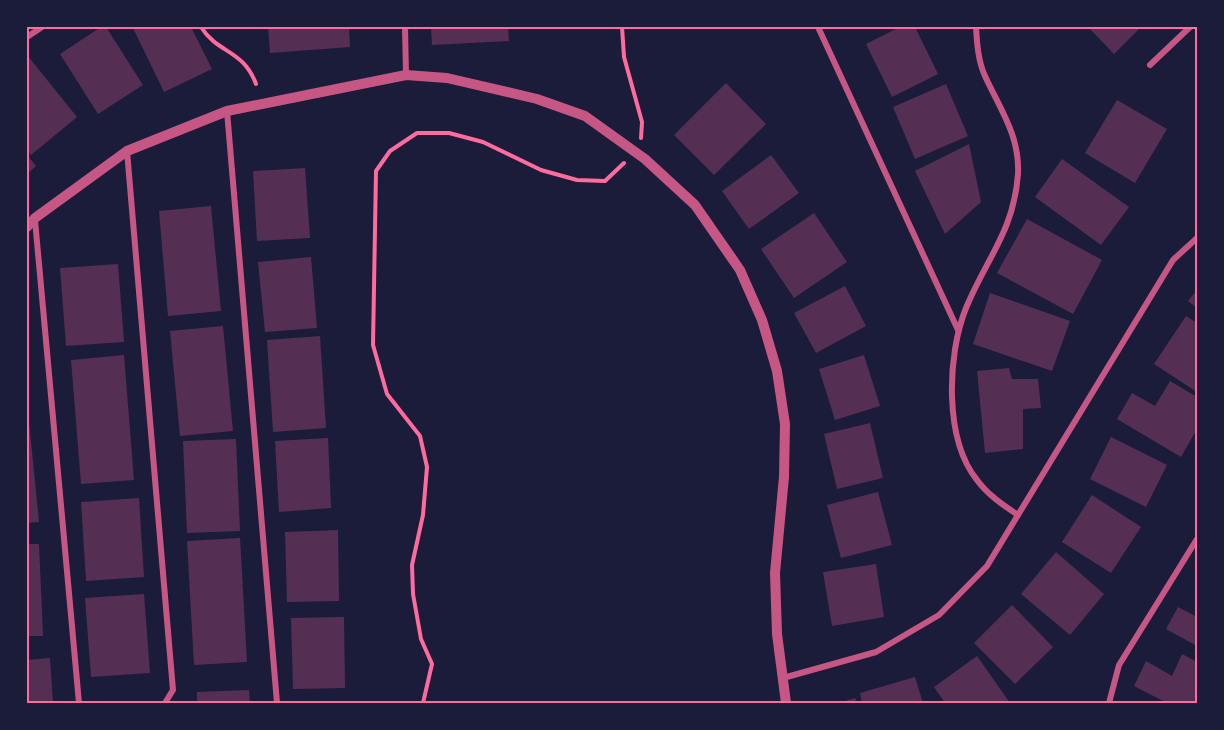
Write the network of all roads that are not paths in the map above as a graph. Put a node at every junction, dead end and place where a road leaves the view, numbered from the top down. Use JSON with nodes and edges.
{"nodes":[{"id":1,"x":42,"y":27,"type":"edge"},
{"id":2,"x":405,"y":27,"type":"edge"},
{"id":3,"x":818,"y":27,"type":"edge"},
{"id":4,"x":976,"y":27,"type":"edge"},
{"id":5,"x":1191,"y":27,"type":"edge"},
{"id":6,"x":27,"y":37,"type":"edge"},
{"id":7,"x":1150,"y":65,"type":"dead end"},
{"id":8,"x":406,"y":75,"type":"junction"},
{"id":9,"x":227,"y":111,"type":"junction"},
{"id":10,"x":127,"y":151,"type":"junction"},
{"id":11,"x":35,"y":218,"type":"junction"},
{"id":12,"x":27,"y":227,"type":"edge"},
{"id":13,"x":1197,"y":238,"type":"edge"},
{"id":14,"x":959,"y":331,"type":"junction"},
{"id":15,"x":1018,"y":515,"type":"junction"},
{"id":16,"x":1197,"y":539,"type":"edge"},
{"id":17,"x":782,"y":679,"type":"junction"},
{"id":18,"x":79,"y":703,"type":"edge"},
{"id":19,"x":165,"y":703,"type":"edge"},
{"id":20,"x":277,"y":703,"type":"edge"},
{"id":21,"x":786,"y":703,"type":"edge"},
{"id":22,"x":1109,"y":703,"type":"edge"}],
"edges":[{"from":1,"to":6,"type":"street"},
{"from":2,"to":8,"type":"street"},
{"from":3,"to":14,"type":"street"},
{"from":4,"to":14,"type":"street"},
{"from":5,"to":7,"type":"street"},
{"from":8,"to":9,"type":"street"},
{"from":8,"to":17,"type":"street"},
{"from":9,"to":10,"type":"street"},
{"from":9,"to":20,"type":"street"},
{"from":10,"to":11,"type":"street"},
{"from":10,"to":19,"type":"street"},
{"from":11,"to":12,"type":"street"},
{"from":11,"to":18,"type":"street"},
{"from":13,"to":15,"type":"street"},
{"from":14,"to":15,"type":"street"},
{"from":15,"to":17,"type":"street"},
{"from":16,"to":22,"type":"street"},
{"from":17,"to":21,"type":"street"}]}
